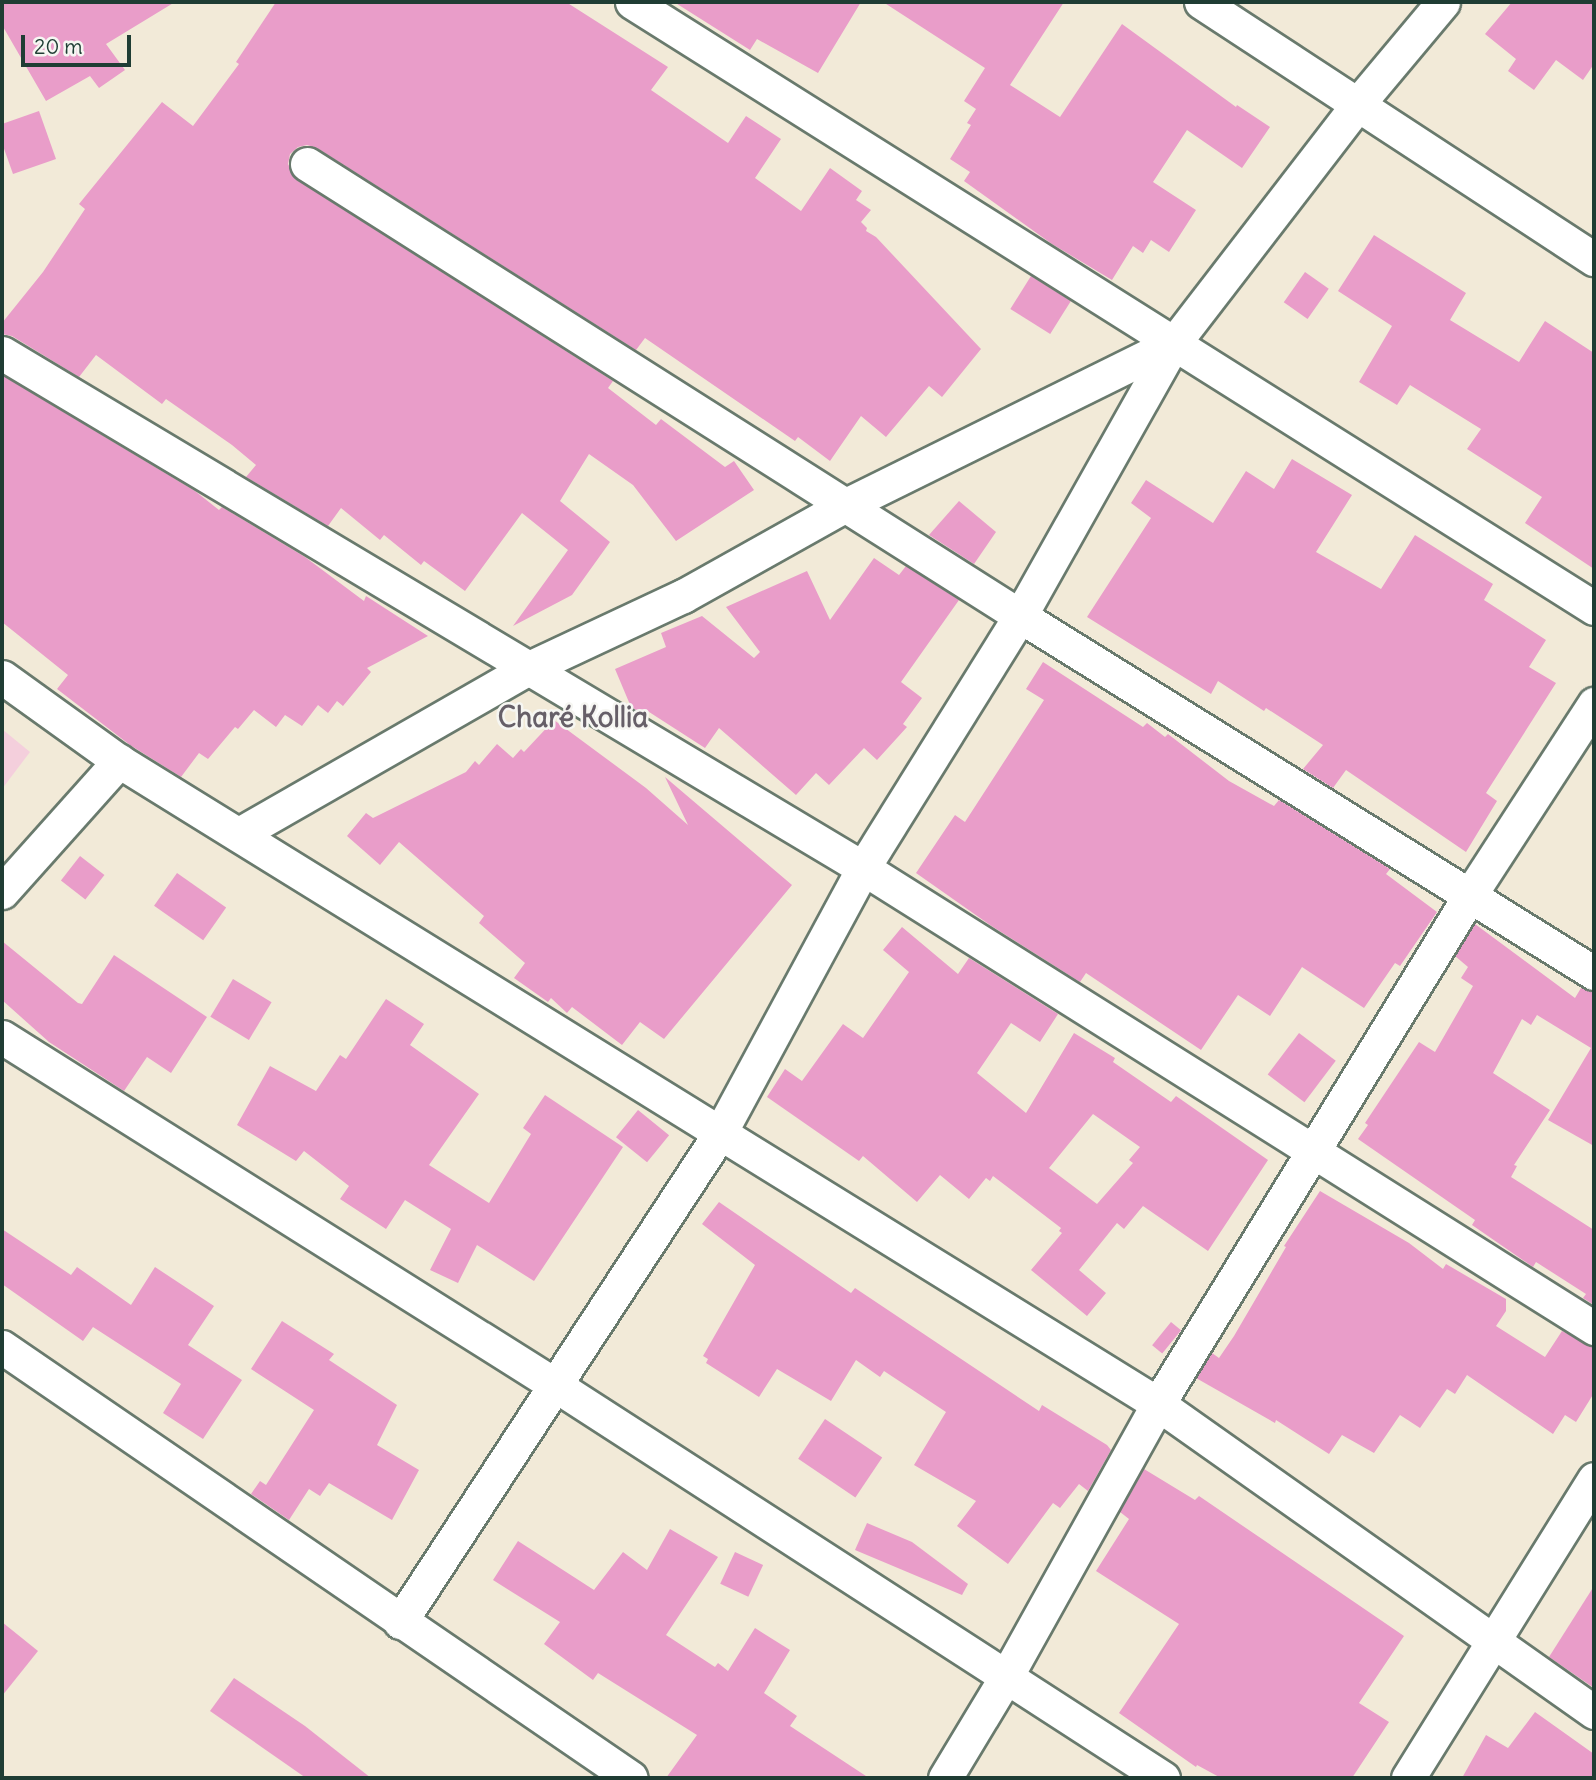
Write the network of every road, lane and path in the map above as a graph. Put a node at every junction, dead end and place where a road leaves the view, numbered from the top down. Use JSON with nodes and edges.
{"nodes":[{"id":1,"x":632,"y":2,"type":"edge"},
{"id":2,"x":1201,"y":2,"type":"edge"},
{"id":3,"x":1443,"y":2,"type":"edge"},
{"id":4,"x":1357,"y":105,"type":"junction"},
{"id":5,"x":307,"y":164,"type":"dead end"},
{"id":6,"x":1594,"y":259,"type":"edge"},
{"id":7,"x":1174,"y":343,"type":"junction"},
{"id":8,"x":2,"y":353,"type":"edge"},
{"id":9,"x":846,"y":505,"type":"junction"},
{"id":10,"x":1594,"y":608,"type":"edge"},
{"id":11,"x":1020,"y":616,"type":"junction"},
{"id":12,"x":527,"y":669,"type":"junction"},
{"id":13,"x":2,"y":677,"type":"edge"},
{"id":14,"x":1594,"y":704,"type":"edge"},
{"id":15,"x":119,"y":761,"type":"junction"},
{"id":16,"x":239,"y":834,"type":"junction"},
{"id":17,"x":863,"y":868,"type":"junction"},
{"id":18,"x":2,"y":892,"type":"edge"},
{"id":19,"x":1470,"y":895,"type":"junction"},
{"id":20,"x":1594,"y":973,"type":"edge"},
{"id":21,"x":2,"y":1038,"type":"edge"},
{"id":22,"x":720,"y":1133,"type":"junction"},
{"id":23,"x":1314,"y":1154,"type":"junction"},
{"id":24,"x":1594,"y":1328,"type":"edge"},
{"id":25,"x":2,"y":1347,"type":"edge"},
{"id":26,"x":555,"y":1385,"type":"junction"},
{"id":27,"x":1158,"y":1404,"type":"junction"},
{"id":28,"x":1594,"y":1479,"type":"edge"},
{"id":29,"x":400,"y":1622,"type":"junction"},
{"id":30,"x":1494,"y":1643,"type":"junction"},
{"id":31,"x":1006,"y":1677,"type":"junction"},
{"id":32,"x":1594,"y":1712,"type":"edge"},
{"id":33,"x":631,"y":1778,"type":"edge"},
{"id":34,"x":945,"y":1778,"type":"edge"},
{"id":35,"x":1163,"y":1778,"type":"edge"},
{"id":36,"x":1408,"y":1778,"type":"edge"}],
"edges":[{"from":1,"to":7,"type":"street"},
{"from":2,"to":4,"type":"street"},
{"from":3,"to":4,"type":"street"},
{"from":4,"to":6,"type":"street"},
{"from":4,"to":7,"type":"street"},
{"from":5,"to":9,"type":"street"},
{"from":7,"to":9,"type":"street"},
{"from":7,"to":10,"type":"street"},
{"from":7,"to":11,"type":"street"},
{"from":8,"to":12,"type":"street"},
{"from":9,"to":11,"type":"street"},
{"from":9,"to":12,"type":"street"},
{"from":11,"to":17,"type":"street"},
{"from":11,"to":19,"type":"street"},
{"from":12,"to":16,"type":"street"},
{"from":12,"to":17,"type":"street"},
{"from":13,"to":15,"type":"street"},
{"from":14,"to":19,"type":"street"},
{"from":15,"to":16,"type":"street"},
{"from":15,"to":18,"type":"street"},
{"from":16,"to":22,"type":"street"},
{"from":17,"to":22,"type":"street"},
{"from":17,"to":23,"type":"street"},
{"from":19,"to":20,"type":"street"},
{"from":19,"to":23,"type":"street"},
{"from":21,"to":26,"type":"street"},
{"from":22,"to":26,"type":"street"},
{"from":22,"to":27,"type":"street"},
{"from":23,"to":24,"type":"street"},
{"from":23,"to":27,"type":"street"},
{"from":25,"to":29,"type":"street"},
{"from":26,"to":29,"type":"street"},
{"from":26,"to":31,"type":"street"},
{"from":27,"to":30,"type":"street"},
{"from":27,"to":31,"type":"street"},
{"from":28,"to":30,"type":"street"},
{"from":29,"to":33,"type":"street"},
{"from":30,"to":32,"type":"street"},
{"from":30,"to":36,"type":"street"},
{"from":31,"to":34,"type":"street"},
{"from":31,"to":35,"type":"street"}]}
